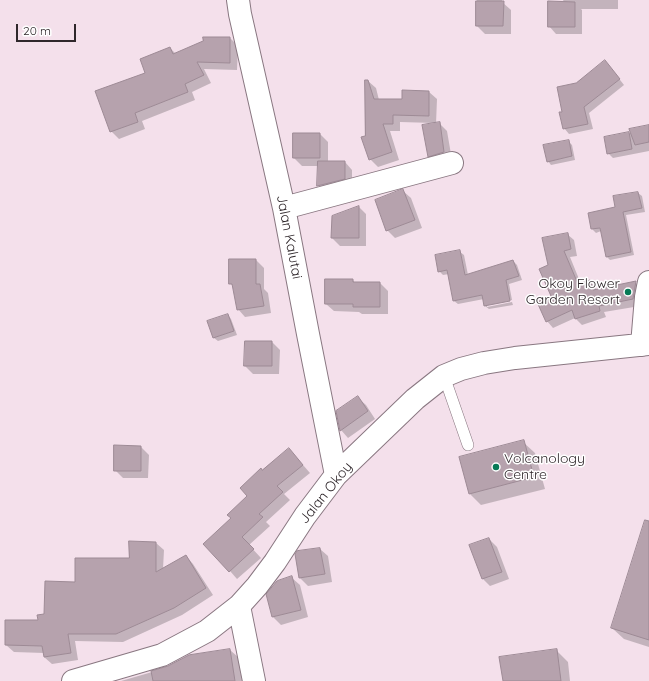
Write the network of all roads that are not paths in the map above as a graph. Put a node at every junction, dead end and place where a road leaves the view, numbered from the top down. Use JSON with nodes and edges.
{"nodes":[{"id":1,"x":238,"y":0,"type":"edge"},
{"id":2,"x":452,"y":163,"type":"dead end"},
{"id":3,"x":284,"y":208,"type":"junction"},
{"id":4,"x":649,"y":282,"type":"edge"},
{"id":5,"x":646,"y":344,"type":"edge"},
{"id":6,"x":444,"y":376,"type":"junction"},
{"id":7,"x":468,"y":445,"type":"dead end"},
{"id":8,"x":336,"y":475,"type":"junction"},
{"id":9,"x":239,"y":606,"type":"junction"},
{"id":10,"x":73,"y":681,"type":"edge"},
{"id":11,"x":254,"y":681,"type":"edge"}],
"edges":[{"from":1,"to":3,"type":"street","name":"Jalan Kalutai"},
{"from":2,"to":3,"type":"street"},
{"from":3,"to":8,"type":"street","name":"Jalan Kalutai"},
{"from":4,"to":5,"type":"street"},
{"from":5,"to":6,"type":"street","name":"Jalan Okoy"},
{"from":6,"to":7,"type":"lane"},
{"from":6,"to":8,"type":"street","name":"Jalan Okoy"},
{"from":8,"to":9,"type":"street","name":"Jalan Okoy"},
{"from":9,"to":10,"type":"street","name":"Jalan Okoy"},
{"from":9,"to":11,"type":"street"}]}
